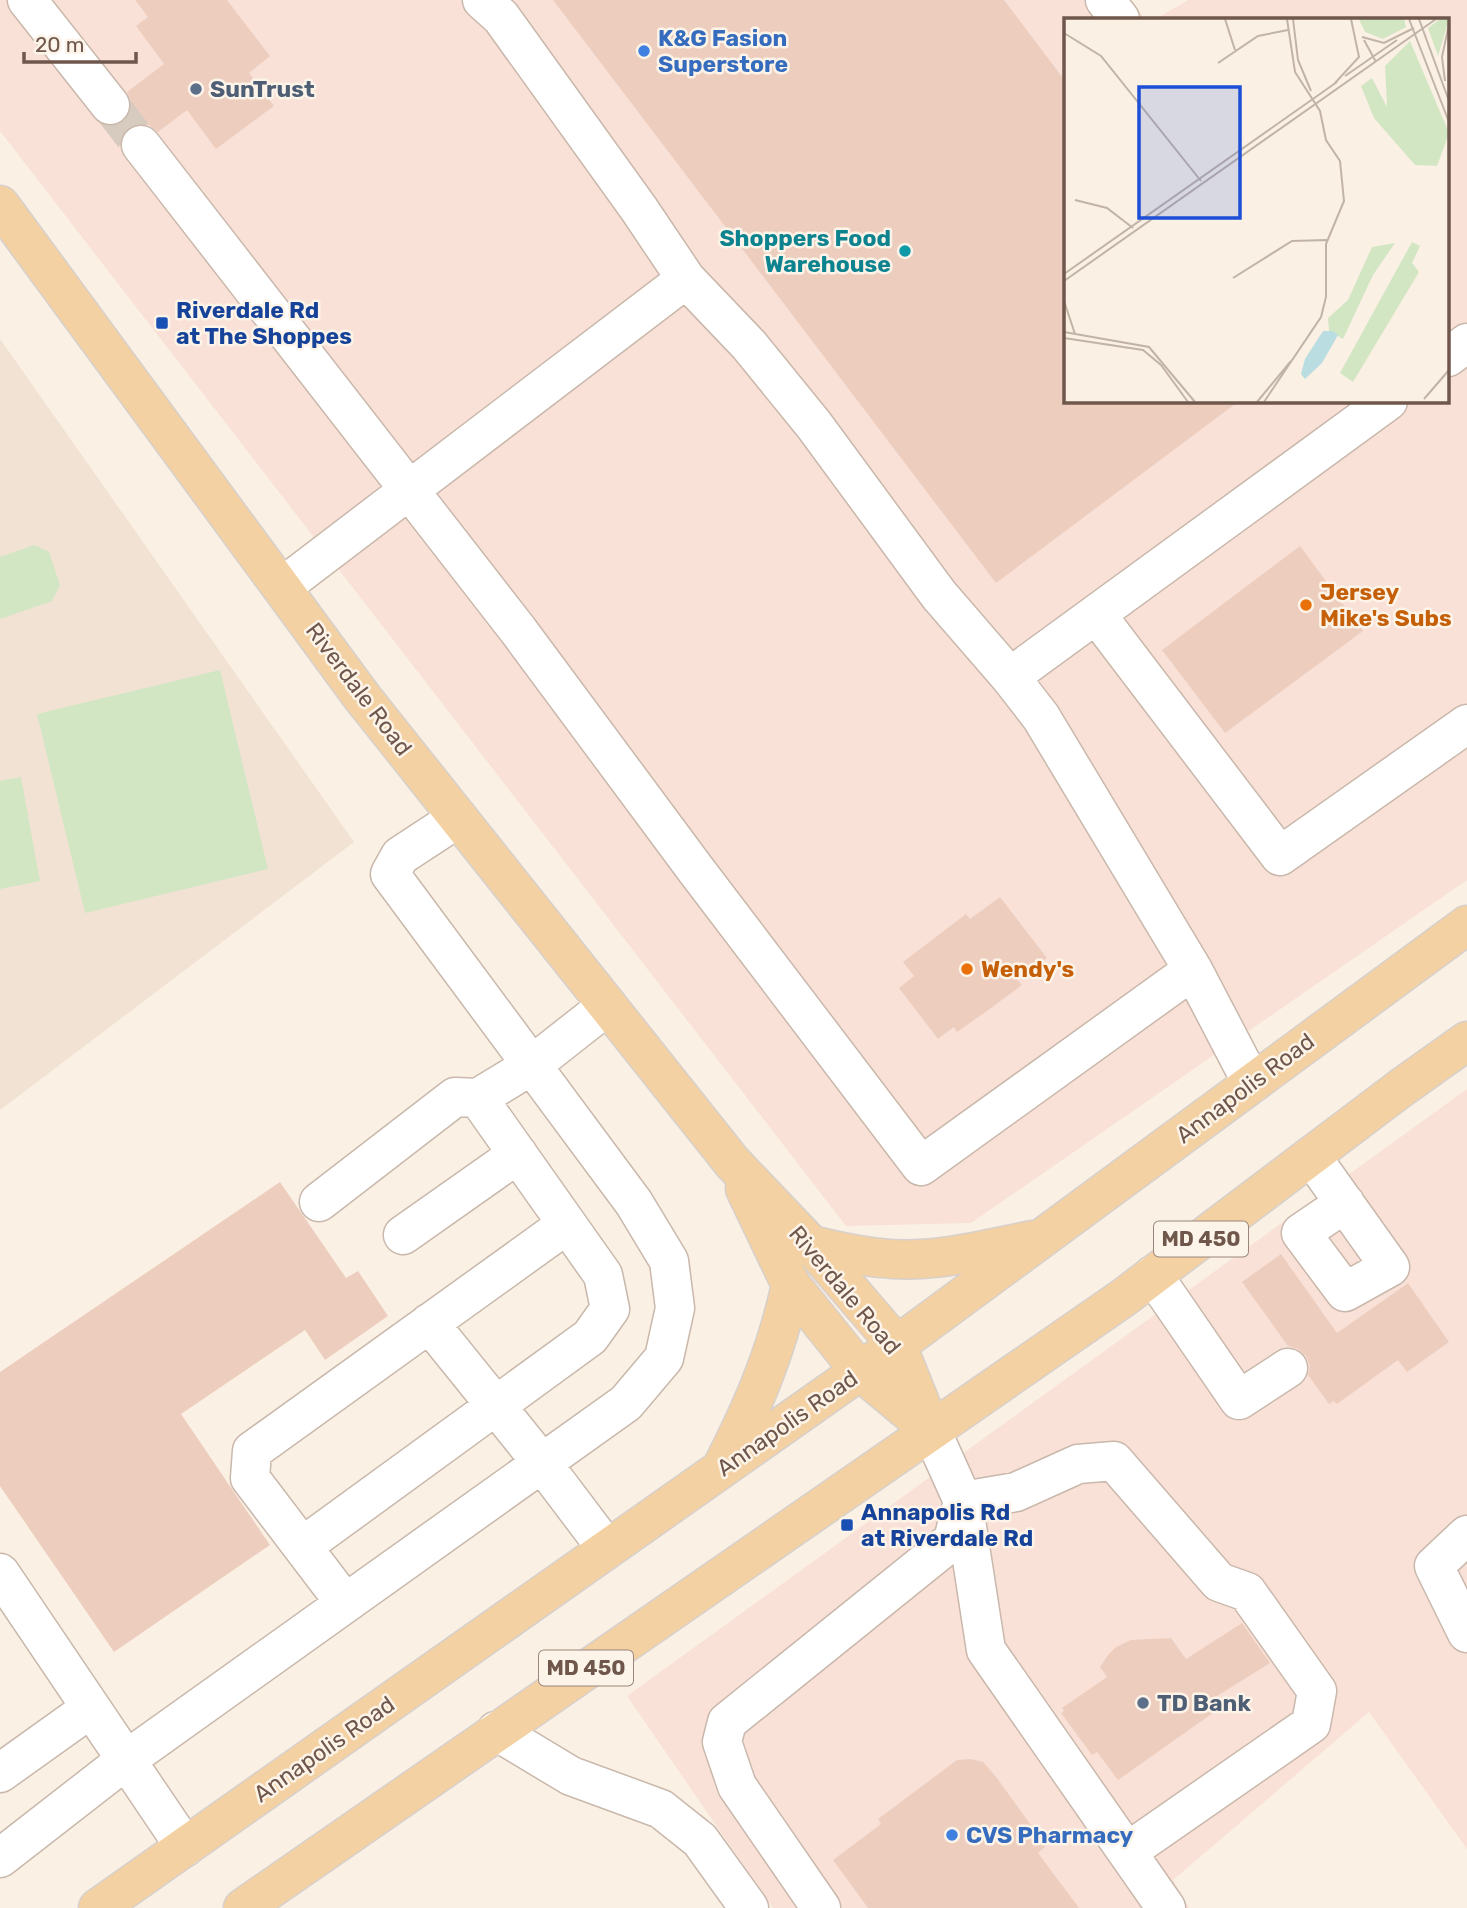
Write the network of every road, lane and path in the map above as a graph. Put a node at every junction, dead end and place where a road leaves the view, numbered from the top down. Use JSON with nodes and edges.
{"nodes":[{"id":1,"x":27,"y":0,"type":"edge"},
{"id":2,"x":482,"y":0,"type":"edge"},
{"id":3,"x":1105,"y":0,"type":"edge"},
{"id":4,"x":1119,"y":18,"type":"edge"},
{"id":5,"x":110,"y":105,"type":"tunnel mouth"},
{"id":6,"x":141,"y":145,"type":"tunnel mouth"},
{"id":7,"x":3,"y":215,"type":"edge"},
{"id":8,"x":686,"y":279,"type":"junction"},
{"id":9,"x":1467,"y":343,"type":"edge"},
{"id":10,"x":1450,"y":356,"type":"edge"},
{"id":11,"x":1371,"y":407,"type":"edge"},
{"id":12,"x":409,"y":490,"type":"junction"},
{"id":13,"x":282,"y":587,"type":"junction"},
{"id":14,"x":1096,"y":614,"type":"junction"},
{"id":15,"x":1010,"y":677,"type":"junction"},
{"id":16,"x":1467,"y":724,"type":"edge"},
{"id":17,"x":458,"y":818,"type":"junction"},
{"id":18,"x":1467,"y":925,"type":"edge"},
{"id":19,"x":1193,"y":970,"type":"junction"},
{"id":20,"x":607,"y":1006,"type":"junction"},
{"id":21,"x":1467,"y":1041,"type":"edge"},
{"id":22,"x":532,"y":1065,"type":"junction"},
{"id":23,"x":1252,"y":1083,"type":"junction"},
{"id":24,"x":478,"y":1098,"type":"junction"},
{"id":25,"x":518,"y":1154,"type":"junction"},
{"id":26,"x":1311,"y":1156,"type":"junction"},
{"id":27,"x":732,"y":1162,"type":"junction"},
{"id":28,"x":319,"y":1202,"type":"dead end"},
{"id":29,"x":1345,"y":1203,"type":"dead end"},
{"id":30,"x":566,"y":1224,"type":"junction"},
{"id":31,"x":402,"y":1235,"type":"dead end"},
{"id":32,"x":1044,"y":1238,"type":"junction"},
{"id":33,"x":811,"y":1245,"type":"junction"},
{"id":34,"x":1153,"y":1275,"type":"junction"},
{"id":35,"x":791,"y":1285,"type":"junction"},
{"id":36,"x":429,"y":1323,"type":"junction"},
{"id":37,"x":897,"y":1345,"type":"junction"},
{"id":38,"x":1288,"y":1368,"type":"dead end"},
{"id":39,"x":860,"y":1371,"type":"junction"},
{"id":40,"x":496,"y":1406,"type":"junction"},
{"id":41,"x":931,"y":1430,"type":"junction"},
{"id":42,"x":542,"y":1463,"type":"junction"},
{"id":43,"x":720,"y":1471,"type":"junction"},
{"id":44,"x":963,"y":1501,"type":"junction"},
{"id":45,"x":1467,"y":1535,"type":"edge"},
{"id":46,"x":303,"y":1546,"type":"junction"},
{"id":47,"x":607,"y":1549,"type":"junction"},
{"id":48,"x":0,"y":1573,"type":"edge"},
{"id":49,"x":345,"y":1603,"type":"junction"},
{"id":50,"x":1467,"y":1633,"type":"edge"},
{"id":51,"x":91,"y":1708,"type":"junction"},
{"id":52,"x":496,"y":1731,"type":"junction"},
{"id":53,"x":126,"y":1760,"type":"junction"},
{"id":54,"x":0,"y":1773,"type":"edge"},
{"id":55,"x":185,"y":1847,"type":"junction"},
{"id":56,"x":1127,"y":1852,"type":"junction"},
{"id":57,"x":0,"y":1858,"type":"edge"},
{"id":58,"x":260,"y":1903,"type":"edge"},
{"id":59,"x":98,"y":1908,"type":"edge"},
{"id":60,"x":749,"y":1908,"type":"edge"},
{"id":61,"x":821,"y":1908,"type":"edge"},
{"id":62,"x":1166,"y":1908,"type":"edge"}],
"edges":[{"from":1,"to":5,"type":"lane"},
{"from":2,"to":8,"type":"lane"},
{"from":3,"to":4,"type":"lane"},
{"from":6,"to":12,"type":"lane"},
{"from":7,"to":13,"type":"main road","name":"Riverdale Road"},
{"from":8,"to":12,"type":"lane"},
{"from":8,"to":15,"type":"lane"},
{"from":9,"to":10,"type":"lane"},
{"from":11,"to":14,"type":"lane"},
{"from":12,"to":13,"type":"lane"},
{"from":12,"to":19,"type":"lane"},
{"from":13,"to":17,"type":"main road","name":"Riverdale Road"},
{"from":14,"to":15,"type":"lane"},
{"from":14,"to":16,"type":"lane"},
{"from":15,"to":19,"type":"lane"},
{"from":17,"to":20,"type":"main road","name":"Riverdale Road"},
{"from":17,"to":22,"type":"lane"},
{"from":18,"to":23,"type":"main road","name":"Annapolis Road"},
{"from":19,"to":23,"type":"lane"},
{"from":20,"to":22,"type":"lane"},
{"from":20,"to":27,"type":"main road","name":"Riverdale Road"},
{"from":21,"to":26,"type":"main road","number":"MD 450"},
{"from":22,"to":24,"type":"lane"},
{"from":22,"to":42,"type":"lane"},
{"from":23,"to":32,"type":"main road","name":"Annapolis Road"},
{"from":24,"to":25,"type":"lane"},
{"from":24,"to":28,"type":"lane"},
{"from":25,"to":30,"type":"lane"},
{"from":25,"to":31,"type":"lane"},
{"from":26,"to":29,"type":"lane"},
{"from":26,"to":34,"type":"main road","number":"MD 450"},
{"from":27,"to":33,"type":"main road","name":"Riverdale Road"},
{"from":27,"to":35,"type":"main road","name":"Riverdale Road"},
{"from":30,"to":36,"type":"lane"},
{"from":30,"to":40,"type":"lane"},
{"from":32,"to":33,"type":"main road"},
{"from":32,"to":37,"type":"main road","name":"Annapolis Road"},
{"from":33,"to":37,"type":"main road","name":"Riverdale Road"},
{"from":34,"to":38,"type":"lane"},
{"from":34,"to":41,"type":"main road","number":"MD 450"},
{"from":35,"to":39,"type":"main road","name":"Riverdale Road"},
{"from":35,"to":43,"type":"main road"},
{"from":36,"to":40,"type":"lane"},
{"from":36,"to":46,"type":"lane"},
{"from":37,"to":39,"type":"main road","name":"Annapolis Road"},
{"from":37,"to":41,"type":"main road","name":"Riverdale Road"},
{"from":39,"to":41,"type":"main road","name":"Riverdale Road"},
{"from":39,"to":43,"type":"main road","name":"Annapolis Road"},
{"from":40,"to":42,"type":"lane"},
{"from":40,"to":46,"type":"lane"},
{"from":41,"to":44,"type":"lane"},
{"from":41,"to":52,"type":"main road","number":"MD 450"},
{"from":42,"to":47,"type":"lane"},
{"from":42,"to":49,"type":"lane"},
{"from":43,"to":47,"type":"main road","name":"Annapolis Road"},
{"from":44,"to":56,"type":"lane"},
{"from":44,"to":56,"type":"lane"},
{"from":44,"to":61,"type":"lane"},
{"from":45,"to":50,"type":"lane"},
{"from":46,"to":49,"type":"lane"},
{"from":47,"to":55,"type":"main road","name":"Annapolis Road"},
{"from":48,"to":51,"type":"lane"},
{"from":49,"to":53,"type":"lane"},
{"from":51,"to":53,"type":"lane"},
{"from":51,"to":54,"type":"lane"},
{"from":52,"to":58,"type":"main road","number":"MD 450"},
{"from":52,"to":60,"type":"lane"},
{"from":53,"to":55,"type":"lane"},
{"from":53,"to":57,"type":"lane"},
{"from":55,"to":59,"type":"main road","name":"Annapolis Road"},
{"from":56,"to":62,"type":"lane"}]}
